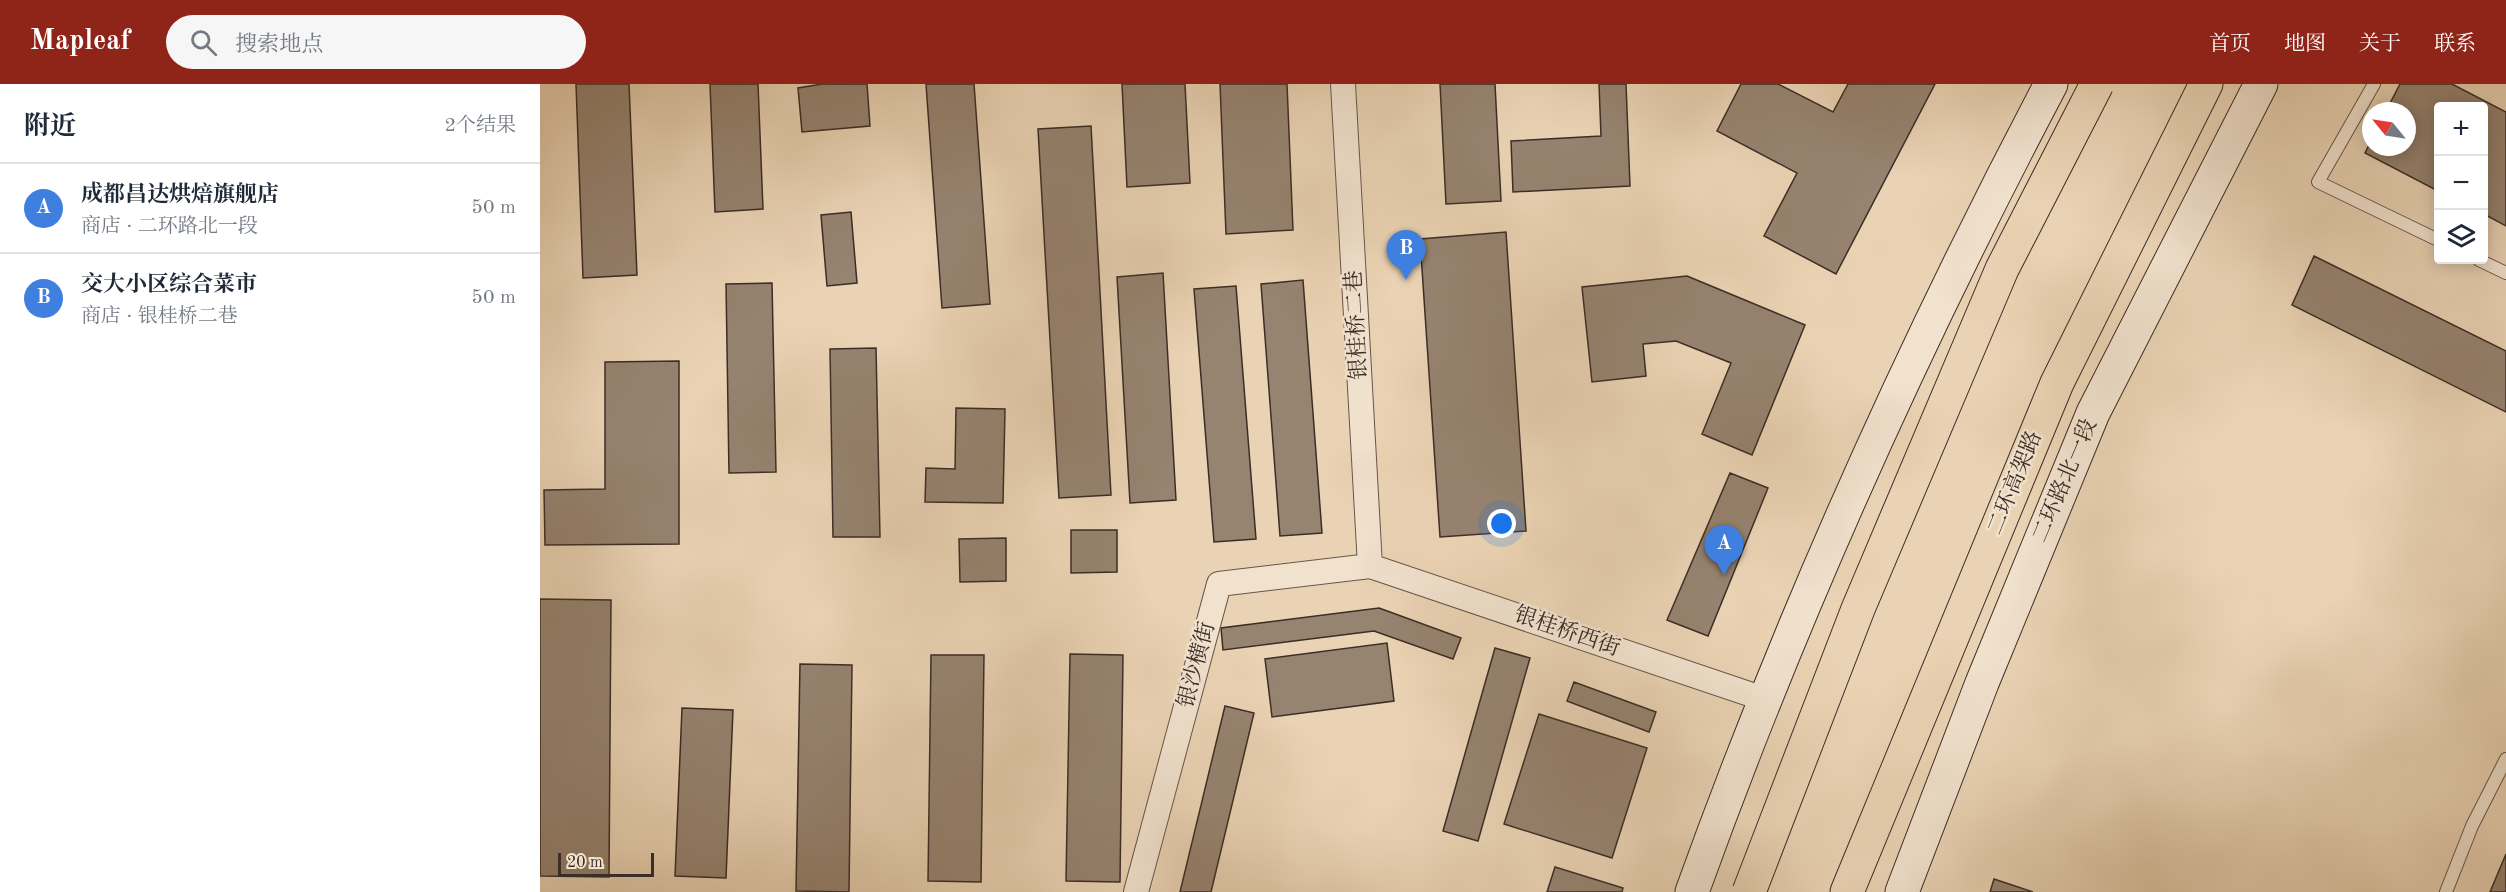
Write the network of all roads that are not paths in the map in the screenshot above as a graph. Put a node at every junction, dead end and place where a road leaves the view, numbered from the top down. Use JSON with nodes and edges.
{"nodes":[{"id":1,"x":1343,"y":84,"type":"edge"},
{"id":2,"x":2051,"y":84,"type":"edge"},
{"id":3,"x":2097,"y":84,"type":"edge"},
{"id":4,"x":2206,"y":84,"type":"edge"},
{"id":5,"x":2261,"y":84,"type":"edge"},
{"id":6,"x":2374,"y":84,"type":"edge"},
{"id":7,"x":2434,"y":238,"type":"edge"},
{"id":8,"x":2487,"y":264,"type":"edge"},
{"id":9,"x":2506,"y":273,"type":"edge"},
{"id":10,"x":1370,"y":566,"type":"junction"},
{"id":11,"x":1764,"y":699,"type":"junction"},
{"id":12,"x":2506,"y":759,"type":"edge"},
{"id":13,"x":1136,"y":892,"type":"edge"},
{"id":14,"x":1692,"y":892,"type":"edge"},
{"id":15,"x":1749,"y":892,"type":"edge"},
{"id":16,"x":1847,"y":892,"type":"edge"},
{"id":17,"x":1902,"y":892,"type":"edge"},
{"id":18,"x":2446,"y":892,"type":"edge"}],
"edges":[{"from":1,"to":10,"type":"street","name":"银桂桥二巷"},
{"from":2,"to":11,"type":"main road"},
{"from":3,"to":15,"type":"highway","bridge":true},
{"from":4,"to":16,"type":"highway","name":"二环高架路"},
{"from":5,"to":17,"type":"main road","name":"二环路北一段"},
{"from":6,"to":7,"type":"lane"},
{"from":8,"to":9,"type":"lane"},
{"from":10,"to":11,"type":"street","name":"银桂桥西街"},
{"from":10,"to":13,"type":"street","name":"银沙横街"},
{"from":11,"to":14,"type":"main road"},
{"from":12,"to":18,"type":"lane"}]}
